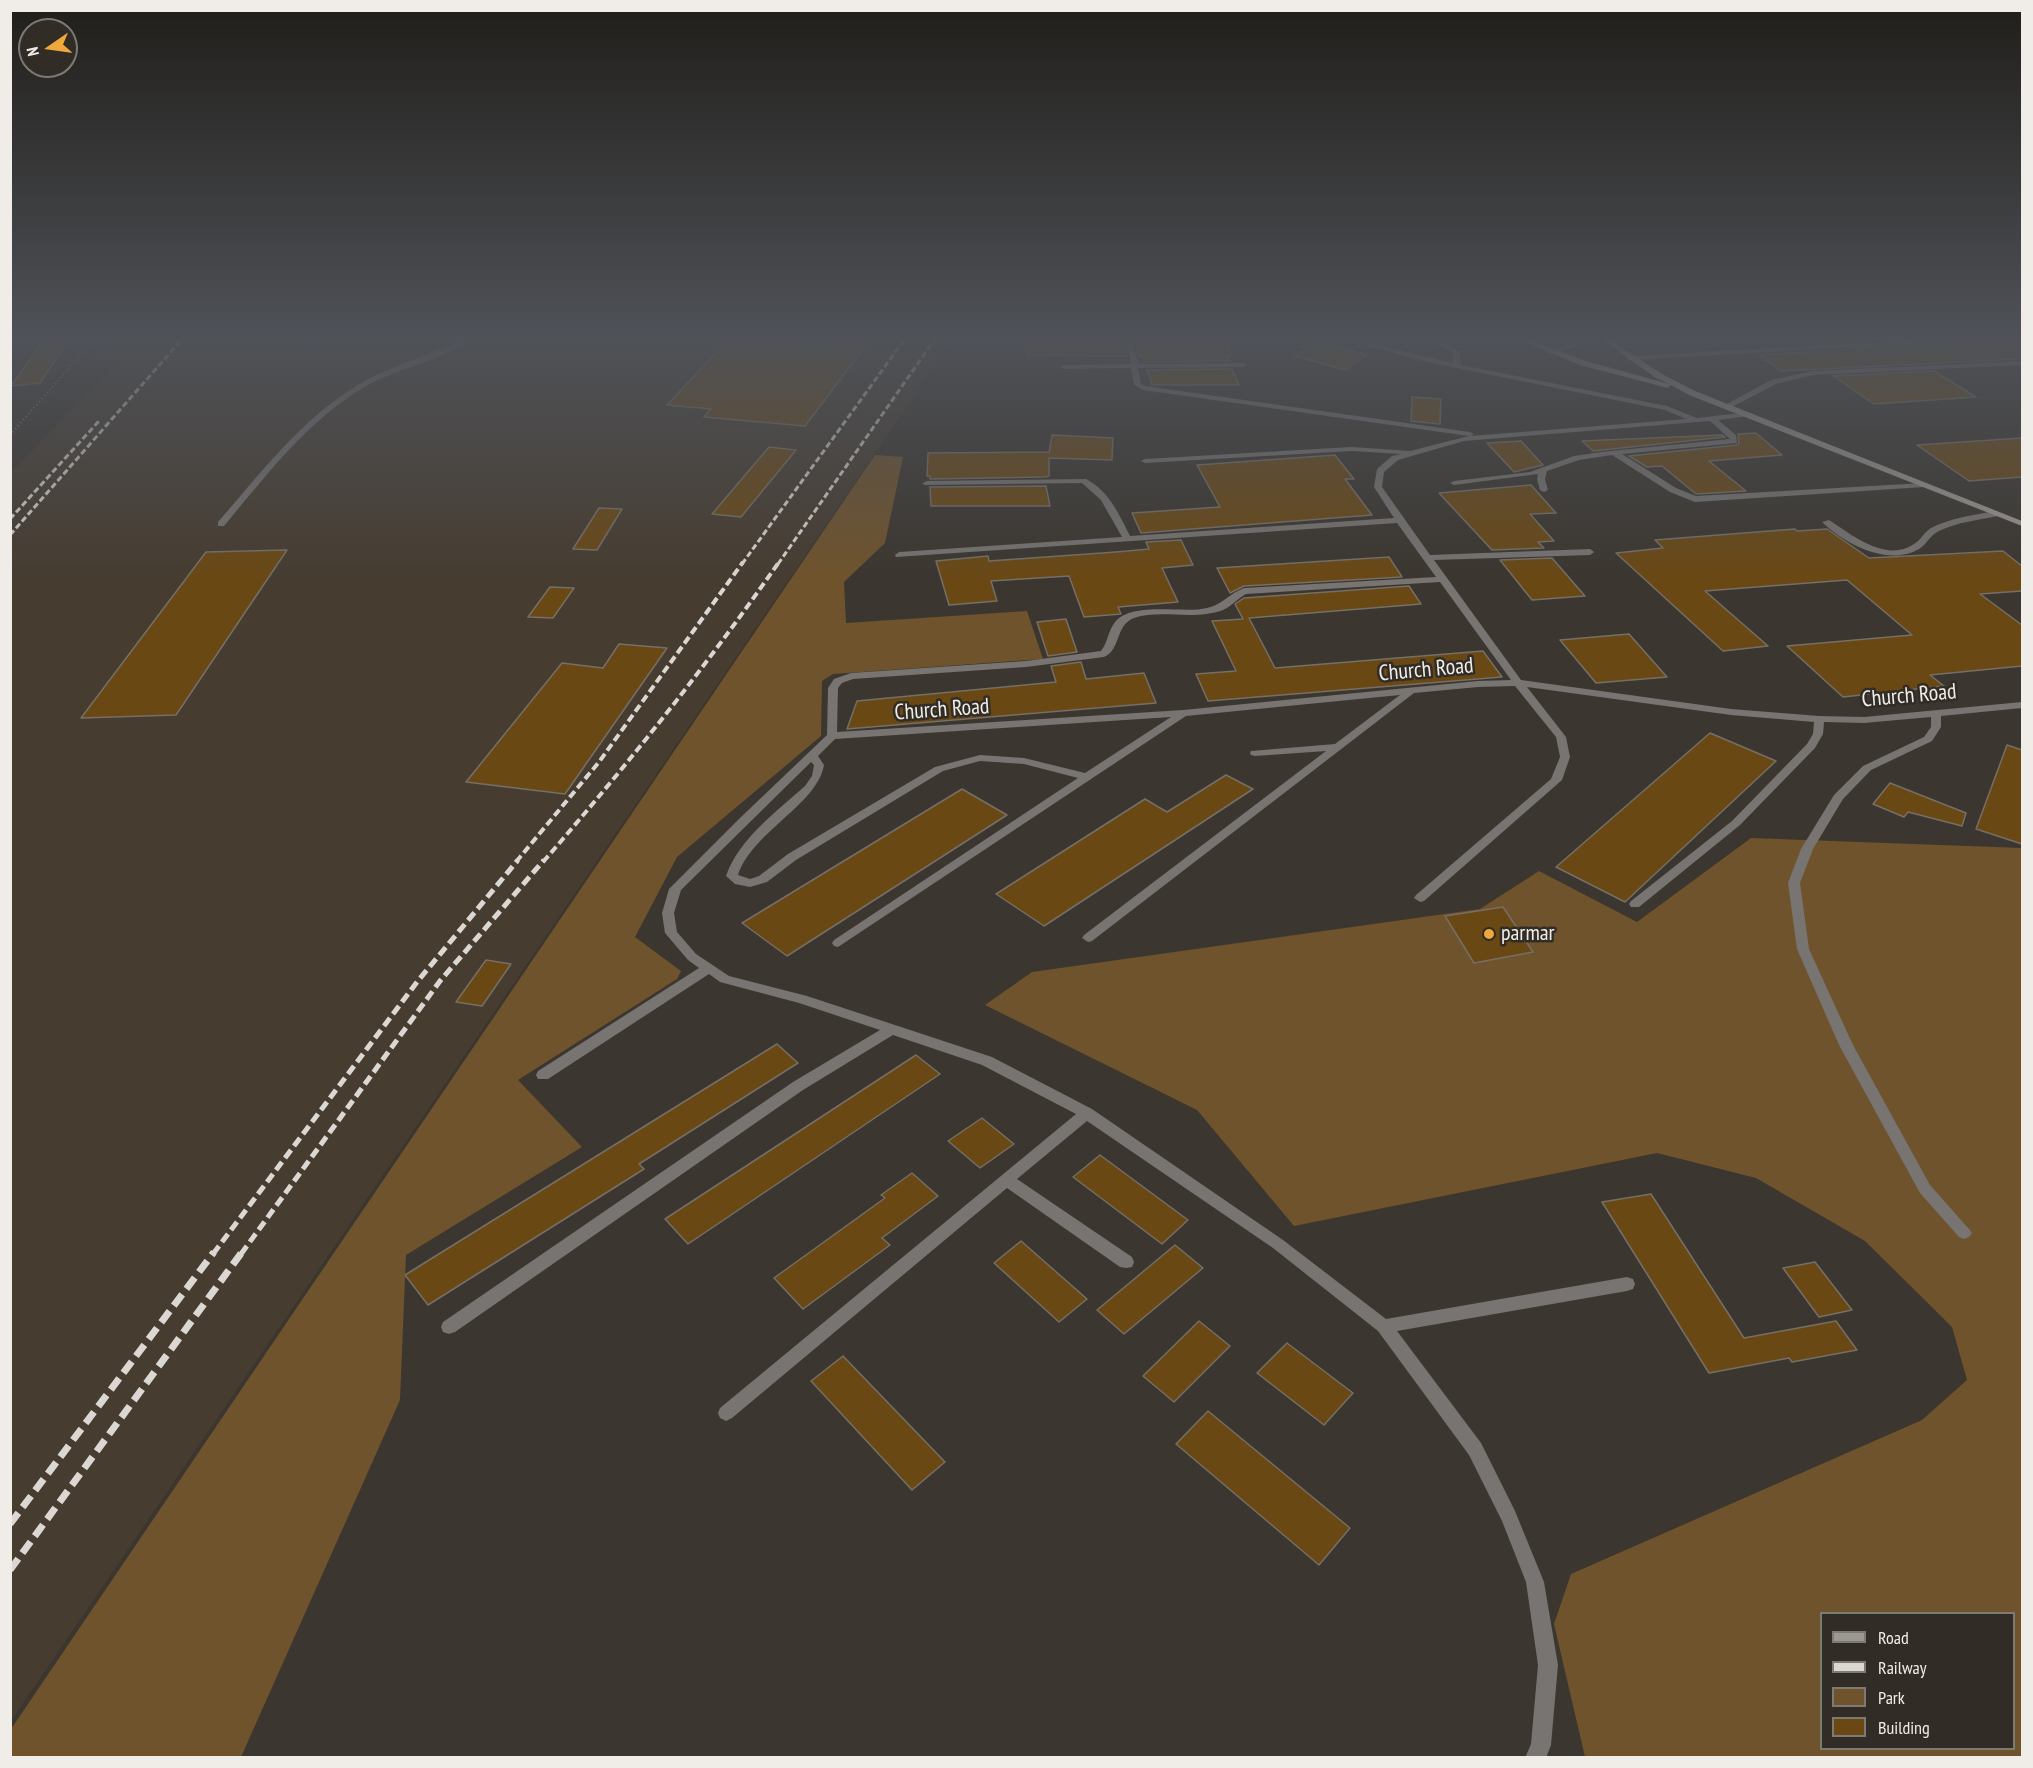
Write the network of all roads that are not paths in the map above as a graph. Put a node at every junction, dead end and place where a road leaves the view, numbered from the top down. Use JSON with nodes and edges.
{"nodes":[{"id":1,"x":317,"y":419,"type":"edge"},
{"id":2,"x":1359,"y":419,"type":"edge"},
{"id":3,"x":1692,"y":419,"type":"edge"},
{"id":4,"x":1712,"y":419,"type":"junction"},
{"id":5,"x":1715,"y":419,"type":"edge"},
{"id":6,"x":1757,"y":419,"type":"edge"},
{"id":7,"x":1696,"y":420,"type":"junction"},
{"id":8,"x":1492,"y":437,"type":"junction"},
{"id":9,"x":1411,"y":452,"type":"junction"},
{"id":10,"x":1613,"y":453,"type":"junction"},
{"id":11,"x":1145,"y":461,"type":"dead end"},
{"id":12,"x":1543,"y":471,"type":"junction"},
{"id":13,"x":927,"y":483,"type":"dead end"},
{"id":14,"x":1454,"y":483,"type":"dead end"},
{"id":15,"x":1924,"y":485,"type":"junction"},
{"id":16,"x":1544,"y":490,"type":"dead end"},
{"id":17,"x":1995,"y":514,"type":"junction"},
{"id":18,"x":1400,"y":520,"type":"junction"},
{"id":19,"x":1826,"y":522,"type":"dead end"},
{"id":20,"x":221,"y":524,"type":"dead end"},
{"id":21,"x":2022,"y":524,"type":"edge"},
{"id":22,"x":1127,"y":539,"type":"junction"},
{"id":23,"x":1590,"y":552,"type":"dead end"},
{"id":24,"x":899,"y":555,"type":"dead end"},
{"id":25,"x":1428,"y":558,"type":"junction"},
{"id":26,"x":1444,"y":579,"type":"junction"},
{"id":27,"x":1518,"y":683,"type":"junction"},
{"id":28,"x":1411,"y":691,"type":"junction"},
{"id":29,"x":2022,"y":705,"type":"edge"},
{"id":30,"x":1183,"y":713,"type":"junction"},
{"id":31,"x":1936,"y":713,"type":"junction"},
{"id":32,"x":1820,"y":719,"type":"junction"},
{"id":33,"x":832,"y":736,"type":"junction"},
{"id":34,"x":1339,"y":746,"type":"junction"},
{"id":35,"x":1255,"y":753,"type":"dead end"},
{"id":36,"x":812,"y":755,"type":"junction"},
{"id":37,"x":1087,"y":777,"type":"junction"},
{"id":38,"x":1420,"y":898,"type":"dead end"},
{"id":39,"x":1635,"y":904,"type":"dead end"},
{"id":40,"x":1088,"y":938,"type":"dead end"},
{"id":41,"x":838,"y":943,"type":"dead end"},
{"id":42,"x":709,"y":968,"type":"junction"},
{"id":43,"x":892,"y":1029,"type":"junction"},
{"id":44,"x":543,"y":1075,"type":"dead end"},
{"id":45,"x":1087,"y":1113,"type":"junction"},
{"id":46,"x":1007,"y":1180,"type":"junction"},
{"id":47,"x":1964,"y":1233,"type":"dead end"},
{"id":48,"x":1126,"y":1262,"type":"dead end"},
{"id":49,"x":1627,"y":1284,"type":"dead end"},
{"id":50,"x":1384,"y":1326,"type":"junction"},
{"id":51,"x":449,"y":1327,"type":"dead end"},
{"id":52,"x":726,"y":1413,"type":"dead end"},
{"id":53,"x":1535,"y":1758,"type":"edge"}],
"edges":[{"from":1,"to":20,"type":"street"},
{"from":2,"to":8,"type":"street"},
{"from":3,"to":7,"type":"street"},
{"from":4,"to":5,"type":"street"},
{"from":4,"to":7,"type":"street"},
{"from":4,"to":10,"type":"street"},
{"from":6,"to":15,"type":"main road"},
{"from":7,"to":8,"type":"street"},
{"from":8,"to":9,"type":"street"},
{"from":9,"to":11,"type":"street"},
{"from":9,"to":18,"type":"street"},
{"from":10,"to":12,"type":"street"},
{"from":10,"to":15,"type":"street"},
{"from":12,"to":14,"type":"street"},
{"from":12,"to":16,"type":"street"},
{"from":13,"to":22,"type":"street"},
{"from":15,"to":17,"type":"main road"},
{"from":17,"to":19,"type":"street"},
{"from":17,"to":21,"type":"main road"},
{"from":18,"to":22,"type":"street"},
{"from":18,"to":25,"type":"street"},
{"from":22,"to":24,"type":"street"},
{"from":23,"to":25,"type":"street"},
{"from":25,"to":26,"type":"street"},
{"from":26,"to":27,"type":"street"},
{"from":26,"to":33,"type":"street"},
{"from":27,"to":28,"type":"street","name":"Church Road"},
{"from":27,"to":32,"type":"street","name":"Church Road"},
{"from":27,"to":38,"type":"street"},
{"from":28,"to":30,"type":"street","name":"Church Road"},
{"from":28,"to":34,"type":"street"},
{"from":29,"to":31,"type":"street","name":"Church Road"},
{"from":30,"to":33,"type":"street","name":"Church Road"},
{"from":30,"to":37,"type":"street"},
{"from":31,"to":32,"type":"street","name":"Church Road"},
{"from":31,"to":47,"type":"street"},
{"from":32,"to":39,"type":"street"},
{"from":33,"to":36,"type":"street"},
{"from":34,"to":35,"type":"street"},
{"from":34,"to":40,"type":"street"},
{"from":36,"to":37,"type":"street"},
{"from":36,"to":42,"type":"street"},
{"from":37,"to":41,"type":"street"},
{"from":42,"to":43,"type":"street"},
{"from":42,"to":44,"type":"street"},
{"from":43,"to":45,"type":"street"},
{"from":43,"to":51,"type":"street"},
{"from":45,"to":46,"type":"street"},
{"from":45,"to":50,"type":"street"},
{"from":46,"to":48,"type":"street"},
{"from":46,"to":52,"type":"street"},
{"from":49,"to":50,"type":"street"},
{"from":50,"to":53,"type":"street"}]}
